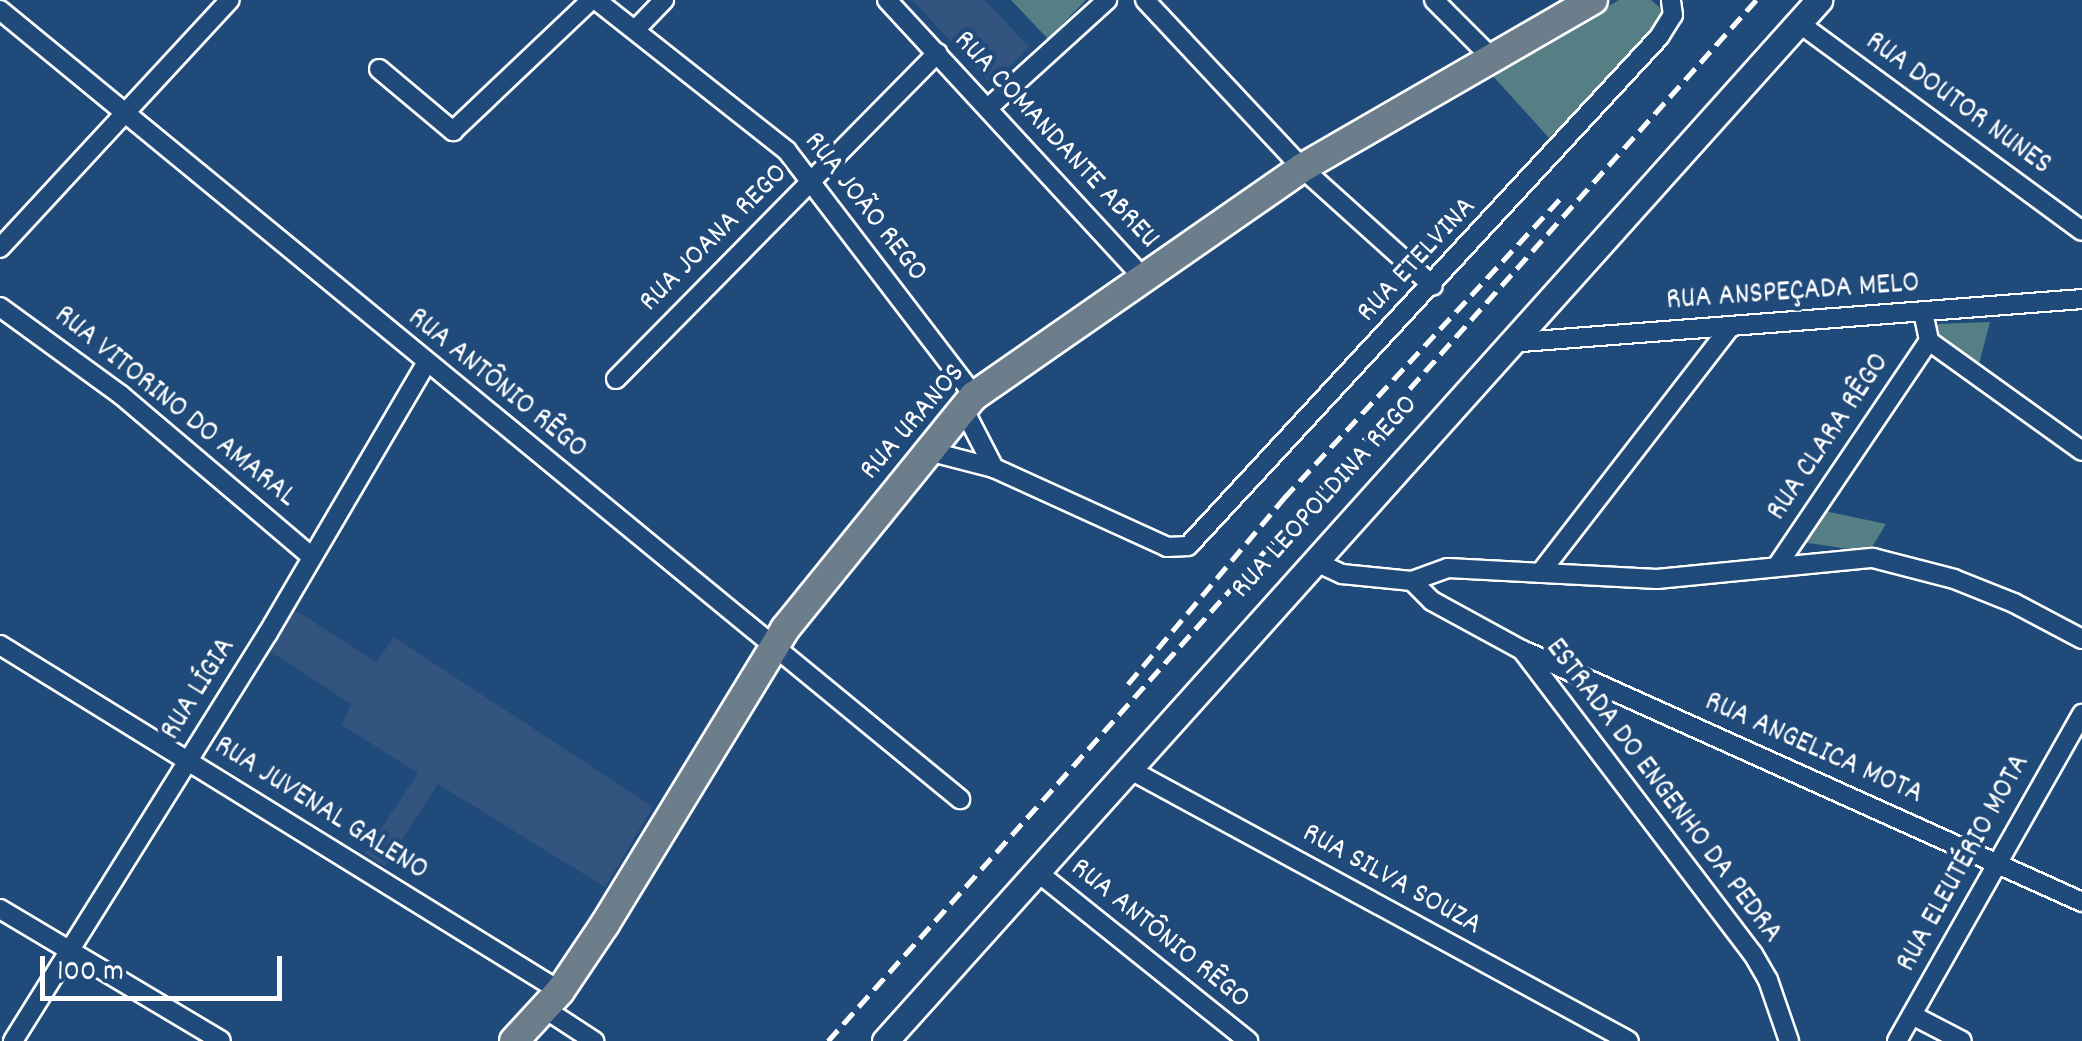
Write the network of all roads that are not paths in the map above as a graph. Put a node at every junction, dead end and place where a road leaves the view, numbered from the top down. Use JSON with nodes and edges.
{"nodes":[{"id":1,"x":20,"y":0,"type":"edge"},
{"id":2,"x":230,"y":0,"type":"edge"},
{"id":3,"x":594,"y":0,"type":"edge"},
{"id":4,"x":664,"y":0,"type":"edge"},
{"id":5,"x":887,"y":0,"type":"edge"},
{"id":6,"x":1106,"y":0,"type":"edge"},
{"id":7,"x":1146,"y":0,"type":"edge"},
{"id":8,"x":1434,"y":0,"type":"edge"},
{"id":9,"x":1593,"y":0,"type":"edge"},
{"id":10,"x":1670,"y":0,"type":"edge"},
{"id":11,"x":1819,"y":0,"type":"edge"},
{"id":12,"x":2,"y":16,"type":"edge"},
{"id":13,"x":1799,"y":23,"type":"junction"},
{"id":14,"x":634,"y":30,"type":"junction"},
{"id":15,"x":937,"y":53,"type":"junction"},
{"id":16,"x":1493,"y":59,"type":"junction"},
{"id":17,"x":379,"y":69,"type":"dead end"},
{"id":18,"x":988,"y":108,"type":"junction"},
{"id":19,"x":126,"y":116,"type":"junction"},
{"id":20,"x":1302,"y":168,"type":"junction"},
{"id":21,"x":812,"y":180,"type":"junction"},
{"id":22,"x":2082,"y":231,"type":"edge"},
{"id":23,"x":0,"y":248,"type":"edge"},
{"id":24,"x":1142,"y":276,"type":"junction"},
{"id":25,"x":1432,"y":286,"type":"junction"},
{"id":26,"x":2082,"y":300,"type":"edge"},
{"id":27,"x":0,"y":307,"type":"edge"},
{"id":28,"x":1923,"y":312,"type":"junction"},
{"id":29,"x":1731,"y":326,"type":"junction"},
{"id":30,"x":1929,"y":341,"type":"junction"},
{"id":31,"x":1508,"y":343,"type":"junction"},
{"id":32,"x":426,"y":364,"type":"junction"},
{"id":33,"x":616,"y":378,"type":"dead end"},
{"id":34,"x":968,"y":402,"type":"junction"},
{"id":35,"x":928,"y":450,"type":"junction"},
{"id":36,"x":2082,"y":451,"type":"edge"},
{"id":37,"x":994,"y":468,"type":"junction"},
{"id":38,"x":311,"y":556,"type":"junction"},
{"id":39,"x":1314,"y":561,"type":"junction"},
{"id":40,"x":1777,"y":566,"type":"junction"},
{"id":41,"x":1540,"y":573,"type":"junction"},
{"id":42,"x":1412,"y":581,"type":"junction"},
{"id":43,"x":2082,"y":638,"type":"edge"},
{"id":44,"x":0,"y":646,"type":"edge"},
{"id":45,"x":773,"y":647,"type":"junction"},
{"id":46,"x":1522,"y":650,"type":"junction"},
{"id":47,"x":2082,"y":714,"type":"edge"},
{"id":48,"x":187,"y":761,"type":"junction"},
{"id":49,"x":1127,"y":768,"type":"junction"},
{"id":50,"x":960,"y":799,"type":"dead end"},
{"id":51,"x":1997,"y":862,"type":"junction"},
{"id":52,"x":1036,"y":871,"type":"junction"},
{"id":53,"x":2082,"y":902,"type":"edge"},
{"id":54,"x":0,"y":909,"type":"edge"},
{"id":55,"x":68,"y":951,"type":"junction"},
{"id":56,"x":552,"y":1000,"type":"junction"},
{"id":57,"x":1912,"y":1015,"type":"junction"},
{"id":58,"x":13,"y":1041,"type":"edge"},
{"id":59,"x":221,"y":1041,"type":"edge"},
{"id":60,"x":514,"y":1041,"type":"edge"},
{"id":61,"x":594,"y":1041,"type":"edge"},
{"id":62,"x":885,"y":1041,"type":"edge"},
{"id":63,"x":1248,"y":1041,"type":"edge"},
{"id":64,"x":1629,"y":1041,"type":"edge"},
{"id":65,"x":1789,"y":1041,"type":"edge"},
{"id":66,"x":1897,"y":1041,"type":"edge"},
{"id":67,"x":1962,"y":1041,"type":"edge"}],
"edges":[{"from":1,"to":12,"type":"street"},
{"from":2,"to":19,"type":"street"},
{"from":3,"to":14,"type":"street","name":"RUA JOÃO REGO"},
{"from":3,"to":17,"type":"street"},
{"from":4,"to":14,"type":"street"},
{"from":5,"to":15,"type":"street","name":"RUA COMANDANTE ABREU"},
{"from":6,"to":18,"type":"street"},
{"from":7,"to":20,"type":"street"},
{"from":8,"to":16,"type":"street"},
{"from":9,"to":16,"type":"main road","name":"RUA URANOS"},
{"from":10,"to":25,"type":"street","name":"RUA ETELVINA"},
{"from":11,"to":13,"type":"main road","name":"RUA LEOPOLDINA REGO"},
{"from":12,"to":19,"type":"street","name":"RUA ANTÔNIO RÊGO"},
{"from":13,"to":22,"type":"street","name":"RUA DOUTOR NUNES"},
{"from":13,"to":31,"type":"main road","name":"RUA LEOPOLDINA REGO"},
{"from":14,"to":21,"type":"street","name":"RUA JOÃO REGO"},
{"from":15,"to":18,"type":"street","name":"RUA COMANDANTE ABREU"},
{"from":15,"to":21,"type":"street","name":"RUA JOANA REGO"},
{"from":16,"to":20,"type":"main road","name":"RUA URANOS"},
{"from":18,"to":24,"type":"street","name":"RUA COMANDANTE ABREU"},
{"from":19,"to":23,"type":"street"},
{"from":19,"to":32,"type":"street","name":"RUA ANTÔNIO RÊGO"},
{"from":20,"to":24,"type":"main road","name":"RUA URANOS"},
{"from":20,"to":25,"type":"street"},
{"from":21,"to":33,"type":"street","name":"RUA JOANA REGO"},
{"from":21,"to":34,"type":"street","name":"RUA JOÃO REGO"},
{"from":24,"to":34,"type":"main road","name":"RUA URANOS"},
{"from":25,"to":37,"type":"street","name":"RUA ETELVINA"},
{"from":26,"to":28,"type":"street","name":"RUA ANSPEÇADA MELO"},
{"from":27,"to":38,"type":"street","name":"RUA VITORINO DO AMARAL"},
{"from":28,"to":29,"type":"street","name":"RUA ANSPEÇADA MELO"},
{"from":28,"to":30,"type":"street"},
{"from":29,"to":31,"type":"street","name":"RUA ANSPEÇADA MELO"},
{"from":29,"to":41,"type":"street"},
{"from":30,"to":36,"type":"street"},
{"from":30,"to":40,"type":"street","name":"RUA CLARA RÊGO"},
{"from":31,"to":39,"type":"main road","name":"RUA LEOPOLDINA REGO"},
{"from":32,"to":38,"type":"street","name":"RUA LÍGIA"},
{"from":32,"to":45,"type":"street","name":"RUA ANTÔNIO RÊGO"},
{"from":34,"to":35,"type":"main road","name":"RUA URANOS"},
{"from":34,"to":37,"type":"street","name":"RUA JOÃO REGO"},
{"from":35,"to":37,"type":"street"},
{"from":35,"to":45,"type":"main road","name":"RUA URANOS"},
{"from":38,"to":48,"type":"street","name":"RUA LÍGIA"},
{"from":39,"to":42,"type":"street"},
{"from":39,"to":49,"type":"main road","name":"RUA LEOPOLDINA REGO"},
{"from":40,"to":41,"type":"street"},
{"from":40,"to":43,"type":"street"},
{"from":41,"to":42,"type":"street"},
{"from":42,"to":46,"type":"street","name":"ESTRADA DO ENGENHO DA PEDRA"},
{"from":44,"to":48,"type":"street","name":"RUA JUVENAL GALENO"},
{"from":45,"to":50,"type":"street","name":"RUA ANTÔNIO RÊGO"},
{"from":45,"to":56,"type":"main road","name":"RUA URANOS"},
{"from":46,"to":51,"type":"street","name":"RUA ANGELICA MOTA"},
{"from":46,"to":65,"type":"street","name":"ESTRADA DO ENGENHO DA PEDRA"},
{"from":47,"to":51,"type":"street","name":"RUA ELEUTÉRIO MOTA"},
{"from":48,"to":55,"type":"street","name":"RUA LÍGIA"},
{"from":48,"to":56,"type":"street","name":"RUA JUVENAL GALENO"},
{"from":49,"to":52,"type":"main road","name":"RUA LEOPOLDINA REGO"},
{"from":49,"to":64,"type":"street","name":"RUA SILVA SOUZA"},
{"from":51,"to":53,"type":"street","name":"RUA ANGELICA MOTA"},
{"from":51,"to":57,"type":"street","name":"RUA ELEUTÉRIO MOTA"},
{"from":52,"to":62,"type":"main road","name":"RUA LEOPOLDINA REGO"},
{"from":52,"to":63,"type":"street","name":"RUA ANTÔNIO RÊGO"},
{"from":54,"to":55,"type":"street"},
{"from":55,"to":58,"type":"street","name":"RUA LÍGIA"},
{"from":55,"to":59,"type":"street"},
{"from":56,"to":60,"type":"main road","name":"RUA URANOS"},
{"from":56,"to":61,"type":"street","name":"RUA JUVENAL GALENO"},
{"from":57,"to":66,"type":"street","name":"RUA ELEUTÉRIO MOTA"},
{"from":57,"to":67,"type":"street"}]}
